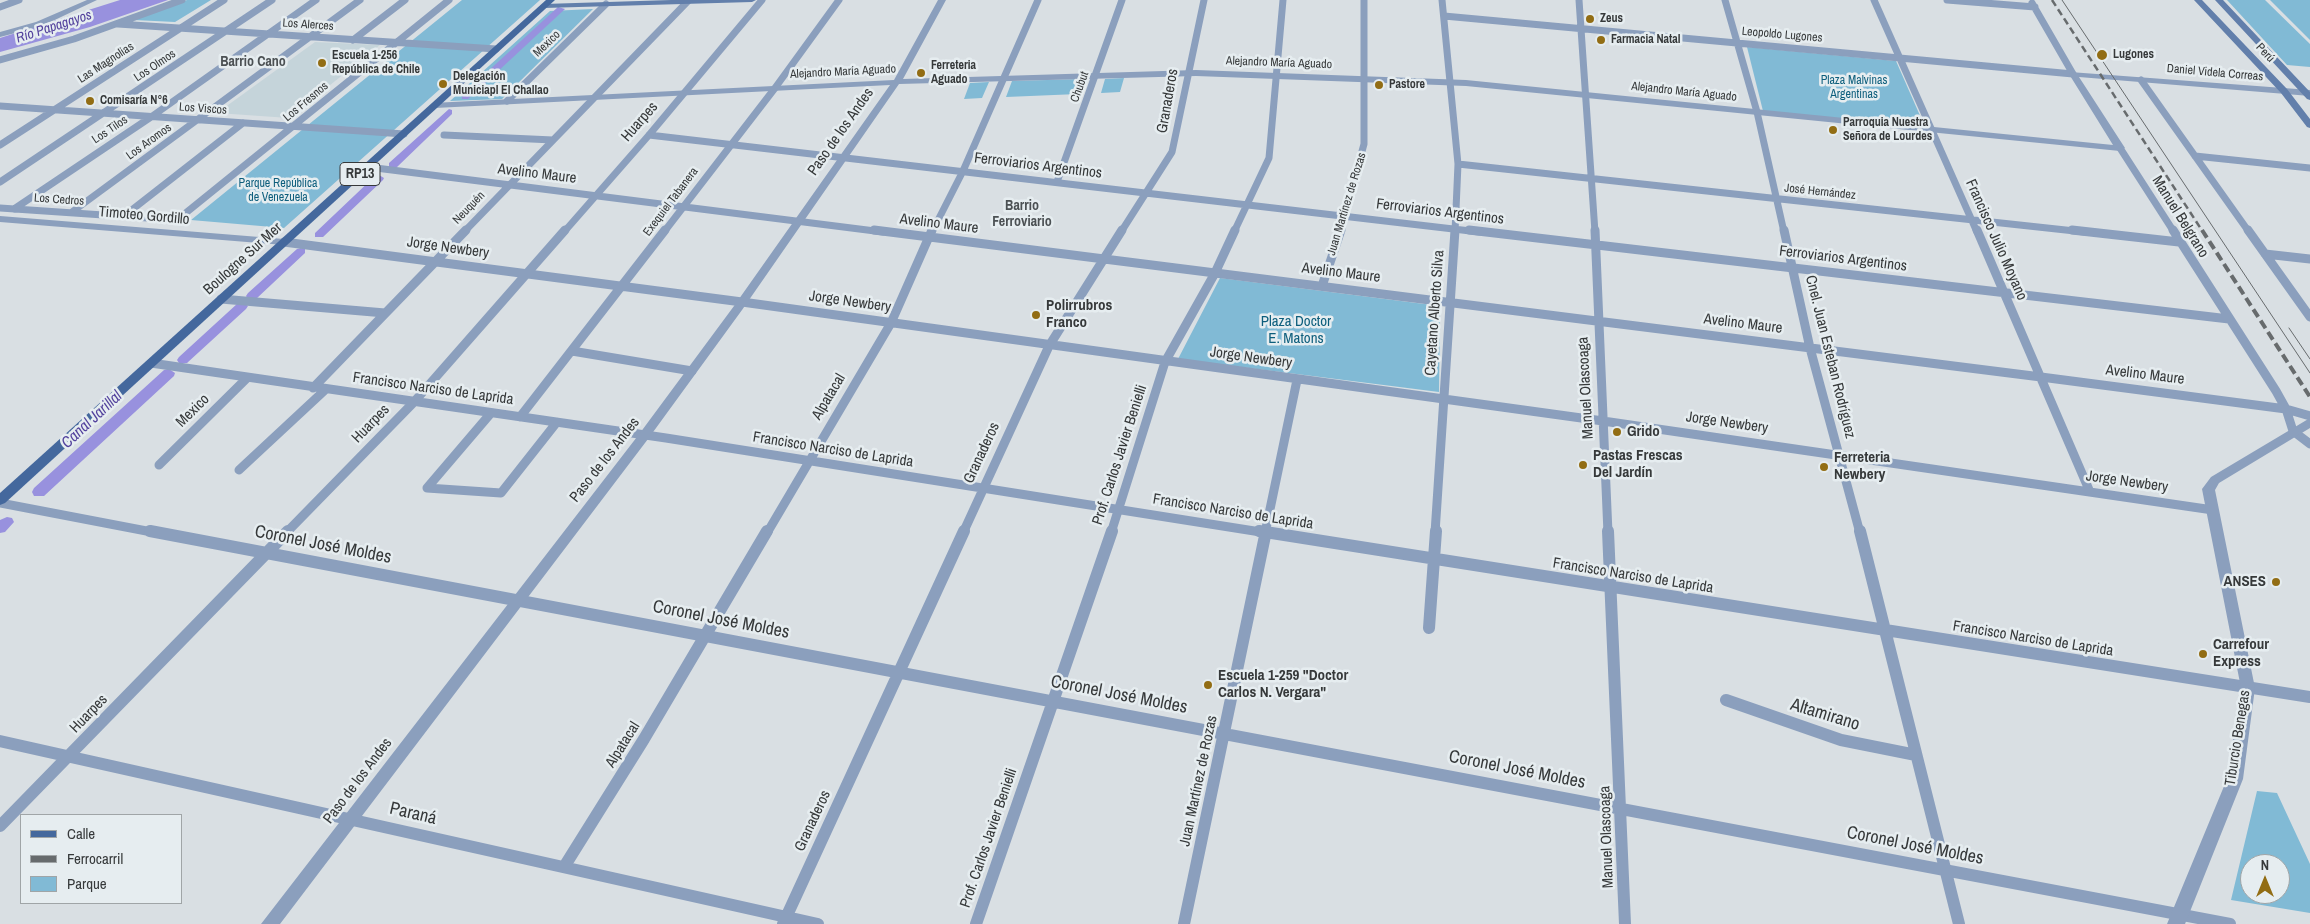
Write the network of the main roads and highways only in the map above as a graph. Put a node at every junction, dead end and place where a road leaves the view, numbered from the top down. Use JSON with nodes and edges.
{"nodes":[{"id":1,"x":752,"y":0,"type":"edge"},
{"id":2,"x":2198,"y":0,"type":"edge"},
{"id":3,"x":2218,"y":0,"type":"edge"},
{"id":4,"x":686,"y":1,"type":"edge"},
{"id":5,"x":547,"y":3,"type":"edge"},
{"id":6,"x":2309,"y":94,"type":"edge"},
{"id":7,"x":2310,"y":125,"type":"edge"},
{"id":8,"x":0,"y":502,"type":"edge"}],
"edges":[{"from":1,"to":4,"type":"main road"},
{"from":2,"to":7,"type":"main road","name":"Perú"},
{"from":3,"to":6,"type":"main road","name":"Perú"},
{"from":4,"to":5,"type":"main road"},
{"from":5,"to":8,"type":"main road","name":"Boulogne Sur Mer","number":"RP13"}]}
